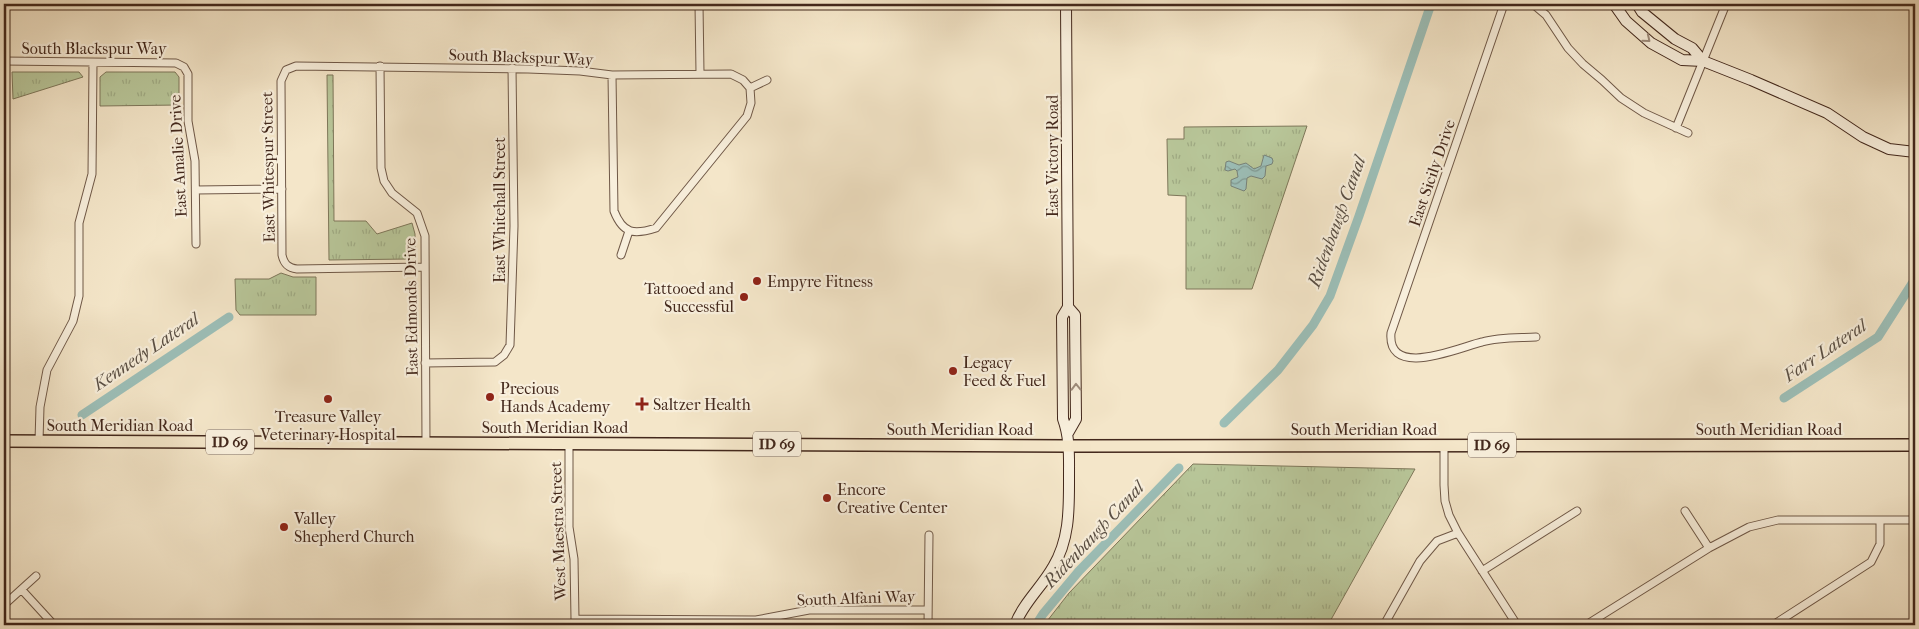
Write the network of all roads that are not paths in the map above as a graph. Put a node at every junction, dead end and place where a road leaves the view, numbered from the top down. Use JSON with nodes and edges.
{"nodes":[{"id":1,"x":699,"y":4,"type":"edge"},
{"id":2,"x":1066,"y":4,"type":"edge"},
{"id":3,"x":1148,"y":4,"type":"edge"},
{"id":4,"x":1243,"y":4,"type":"edge"},
{"id":5,"x":1504,"y":4,"type":"edge"},
{"id":6,"x":1533,"y":4,"type":"edge"},
{"id":7,"x":1614,"y":4,"type":"edge"},
{"id":8,"x":1636,"y":4,"type":"edge"},
{"id":9,"x":1726,"y":4,"type":"edge"},
{"id":10,"x":4,"y":61,"type":"edge"},
{"id":11,"x":1703,"y":61,"type":"junction"},
{"id":12,"x":93,"y":63,"type":"junction"},
{"id":13,"x":380,"y":66,"type":"junction"},
{"id":14,"x":184,"y":67,"type":"joint"},
{"id":15,"x":512,"y":68,"type":"junction"},
{"id":16,"x":286,"y":70,"type":"joint"},
{"id":17,"x":700,"y":73,"type":"junction"},
{"id":18,"x":612,"y":75,"type":"junction"},
{"id":19,"x":767,"y":80,"type":"dead end"},
{"id":20,"x":750,"y":88,"type":"junction"},
{"id":21,"x":1676,"y":128,"type":"junction"},
{"id":22,"x":1688,"y":133,"type":"dead end"},
{"id":23,"x":1915,"y":152,"type":"edge"},
{"id":24,"x":282,"y":189,"type":"junction"},
{"id":25,"x":196,"y":190,"type":"junction"},
{"id":26,"x":629,"y":231,"type":"junction"},
{"id":27,"x":196,"y":244,"type":"dead end"},
{"id":28,"x":621,"y":255,"type":"dead end"},
{"id":29,"x":425,"y":266,"type":"junction"},
{"id":30,"x":1536,"y":337,"type":"dead end"},
{"id":31,"x":426,"y":362,"type":"junction"},
{"id":32,"x":4,"y":441,"type":"edge"},
{"id":33,"x":39,"y":441,"type":"junction"},
{"id":34,"x":426,"y":443,"type":"junction"},
{"id":35,"x":569,"y":443,"type":"junction"},
{"id":36,"x":1444,"y":445,"type":"junction"},
{"id":37,"x":1915,"y":445,"type":"edge"},
{"id":38,"x":1069,"y":446,"type":"junction"},
{"id":39,"x":1578,"y":511,"type":"dead end"},
{"id":40,"x":1685,"y":511,"type":"dead end"},
{"id":41,"x":1880,"y":520,"type":"junction"},
{"id":42,"x":1915,"y":520,"type":"edge"},
{"id":43,"x":1458,"y":532,"type":"junction"},
{"id":44,"x":929,"y":534,"type":"dead end"},
{"id":45,"x":1709,"y":548,"type":"junction"},
{"id":46,"x":1482,"y":571,"type":"junction"},
{"id":47,"x":36,"y":576,"type":"dead end"},
{"id":48,"x":22,"y":590,"type":"junction"},
{"id":49,"x":4,"y":605,"type":"edge"},
{"id":50,"x":928,"y":610,"type":"junction"},
{"id":51,"x":575,"y":619,"type":"joint"},
{"id":52,"x":731,"y":623,"type":"edge"},
{"id":53,"x":54,"y":625,"type":"edge"},
{"id":54,"x":928,"y":625,"type":"edge"},
{"id":55,"x":1015,"y":625,"type":"edge"},
{"id":56,"x":1384,"y":625,"type":"edge"},
{"id":57,"x":1517,"y":625,"type":"edge"},
{"id":58,"x":1586,"y":625,"type":"edge"},
{"id":59,"x":1773,"y":625,"type":"edge"}],
"edges":[{"from":1,"to":17,"type":"street"},
{"from":2,"to":38,"type":"main road","name":"East Victory Road"},
{"from":3,"to":4,"type":"street"},
{"from":5,"to":30,"type":"street","name":"East Sicily Drive"},
{"from":6,"to":21,"type":"street"},
{"from":7,"to":11,"type":"main road","one_way":true},
{"from":8,"to":11,"type":"main road"},
{"from":9,"to":11,"type":"street"},
{"from":10,"to":12,"type":"street","name":"South Blackspur Way"},
{"from":11,"to":21,"type":"street"},
{"from":11,"to":23,"type":"main road"},
{"from":12,"to":14,"type":"street","name":"South Blackspur Way"},
{"from":12,"to":33,"type":"street"},
{"from":13,"to":15,"type":"street","name":"South Blackspur Way"},
{"from":13,"to":16,"type":"street","name":"South Blackspur Way"},
{"from":13,"to":29,"type":"street","name":"East Edmonds Drive"},
{"from":14,"to":25,"type":"street","name":"East Amalie Drive"},
{"from":15,"to":18,"type":"street","name":"South Blackspur Way"},
{"from":15,"to":31,"type":"street","name":"East Whitehall Street"},
{"from":16,"to":24,"type":"street","name":"East Whitespur Street"},
{"from":17,"to":18,"type":"street","name":"South Blackspur Way"},
{"from":17,"to":20,"type":"street","name":"South Blackspur Way"},
{"from":18,"to":26,"type":"street"},
{"from":19,"to":20,"type":"street"},
{"from":20,"to":26,"type":"street"},
{"from":21,"to":22,"type":"street"},
{"from":24,"to":25,"type":"street"},
{"from":24,"to":29,"type":"street","name":"East Whitespur Street"},
{"from":25,"to":27,"type":"street","name":"East Amalie Drive"},
{"from":26,"to":28,"type":"street"},
{"from":29,"to":31,"type":"street","name":"East Edmonds Drive"},
{"from":31,"to":34,"type":"street","name":"East Edmonds Drive"},
{"from":32,"to":33,"type":"main road","name":"South Meridian Road","number":"ID 69"},
{"from":33,"to":34,"type":"main road","name":"South Meridian Road","number":"ID 69"},
{"from":34,"to":35,"type":"main road","name":"South Meridian Road","number":"ID 69"},
{"from":35,"to":38,"type":"main road","name":"South Meridian Road","number":"ID 69"},
{"from":35,"to":51,"type":"street","name":"West Maestra Street"},
{"from":36,"to":37,"type":"main road","name":"South Meridian Road","number":"ID 69"},
{"from":36,"to":38,"type":"main road","name":"South Meridian Road","number":"ID 69"},
{"from":36,"to":43,"type":"street"},
{"from":38,"to":55,"type":"main road","name":"East Victory Road"},
{"from":39,"to":46,"type":"street"},
{"from":40,"to":45,"type":"street"},
{"from":41,"to":42,"type":"street"},
{"from":41,"to":45,"type":"street"},
{"from":41,"to":59,"type":"street"},
{"from":43,"to":46,"type":"street"},
{"from":43,"to":56,"type":"street"},
{"from":44,"to":50,"type":"street"},
{"from":45,"to":58,"type":"street"},
{"from":46,"to":57,"type":"street"},
{"from":47,"to":48,"type":"street"},
{"from":48,"to":49,"type":"street"},
{"from":48,"to":53,"type":"street"},
{"from":50,"to":52,"type":"street","name":"South Alfani Way"},
{"from":50,"to":54,"type":"street"},
{"from":51,"to":52,"type":"street","name":"South Alfani Way"}]}
